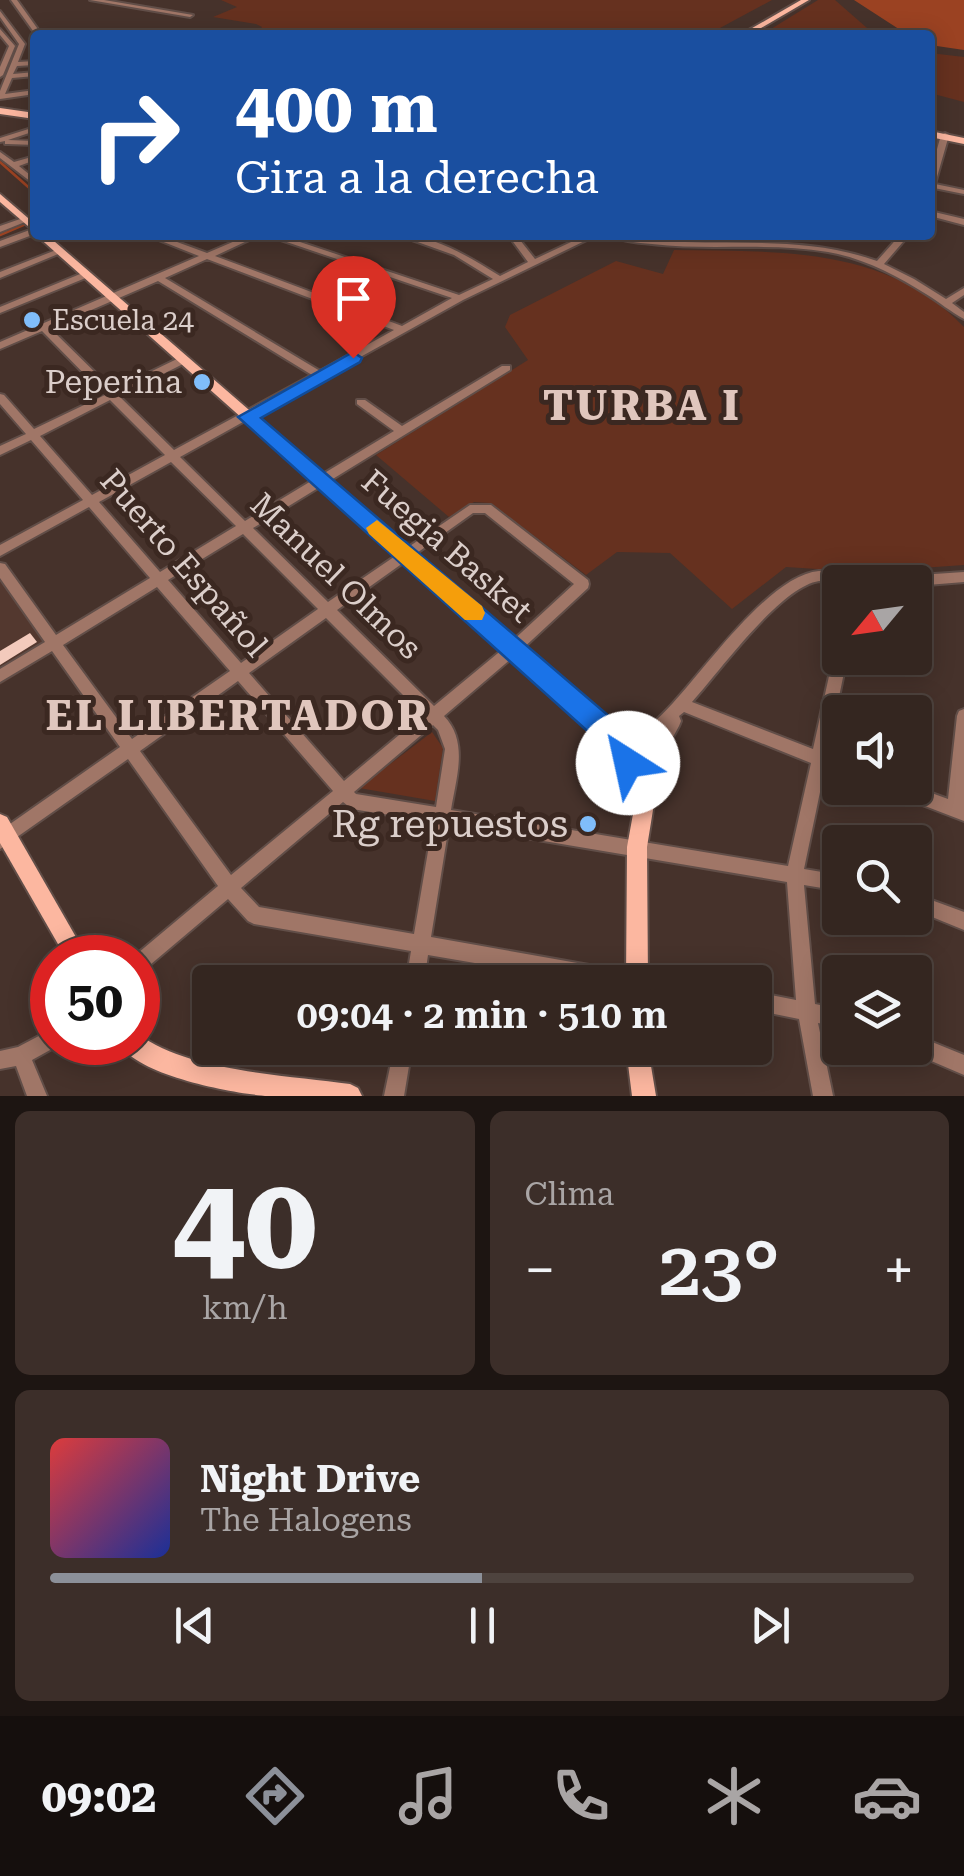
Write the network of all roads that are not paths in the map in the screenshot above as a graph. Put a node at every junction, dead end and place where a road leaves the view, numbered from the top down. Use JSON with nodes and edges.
{"nodes":[{"id":1,"x":14,"y":0,"type":"edge"},
{"id":2,"x":93,"y":0,"type":"edge"},
{"id":3,"x":796,"y":0,"type":"edge"},
{"id":4,"x":806,"y":0,"type":"edge"},
{"id":5,"x":21,"y":10,"type":"junction"},
{"id":6,"x":0,"y":14,"type":"edge"},
{"id":7,"x":190,"y":15,"type":"dead end"},
{"id":8,"x":0,"y":30,"type":"edge"},
{"id":9,"x":32,"y":30,"type":"edge"},
{"id":10,"x":747,"y":30,"type":"edge"},
{"id":11,"x":748,"y":30,"type":"edge"},
{"id":12,"x":9,"y":40,"type":"edge"},
{"id":13,"x":30,"y":41,"type":"edge"},
{"id":14,"x":22,"y":44,"type":"junction"},
{"id":15,"x":30,"y":53,"type":"edge"},
{"id":16,"x":19,"y":54,"type":"junction"},
{"id":17,"x":14,"y":64,"type":"junction"},
{"id":18,"x":30,"y":73,"type":"edge"},
{"id":19,"x":30,"y":75,"type":"edge"},
{"id":20,"x":5,"y":76,"type":"edge"},
{"id":21,"x":30,"y":77,"type":"edge"},
{"id":22,"x":30,"y":92,"type":"edge"},
{"id":23,"x":1,"y":95,"type":"edge"},
{"id":24,"x":0,"y":111,"type":"edge"},
{"id":25,"x":30,"y":115,"type":"edge"},
{"id":26,"x":30,"y":132,"type":"edge"},
{"id":27,"x":935,"y":134,"type":"edge"},
{"id":28,"x":945,"y":136,"type":"junction"},
{"id":29,"x":964,"y":140,"type":"edge"},
{"id":30,"x":0,"y":141,"type":"edge"},
{"id":31,"x":30,"y":143,"type":"edge"},
{"id":32,"x":0,"y":154,"type":"edge"},
{"id":33,"x":30,"y":160,"type":"edge"},
{"id":34,"x":14,"y":166,"type":"junction"},
{"id":35,"x":935,"y":169,"type":"edge"},
{"id":36,"x":30,"y":177,"type":"edge"},
{"id":37,"x":935,"y":187,"type":"edge"},
{"id":38,"x":964,"y":192,"type":"edge"},
{"id":39,"x":0,"y":197,"type":"edge"},
{"id":40,"x":935,"y":214,"type":"edge"},
{"id":41,"x":964,"y":222,"type":"edge"},
{"id":42,"x":30,"y":224,"type":"edge"},
{"id":43,"x":30,"y":228,"type":"edge"},
{"id":44,"x":0,"y":229,"type":"edge"},
{"id":45,"x":30,"y":230,"type":"edge"},
{"id":46,"x":46,"y":240,"type":"edge"},
{"id":47,"x":162,"y":240,"type":"edge"},
{"id":48,"x":244,"y":240,"type":"edge"},
{"id":49,"x":285,"y":240,"type":"edge"},
{"id":50,"x":417,"y":240,"type":"edge"},
{"id":51,"x":516,"y":240,"type":"edge"},
{"id":52,"x":584,"y":240,"type":"edge"},
{"id":53,"x":641,"y":240,"type":"edge"},
{"id":54,"x":900,"y":240,"type":"edge"},
{"id":55,"x":0,"y":244,"type":"edge"},
{"id":56,"x":59,"y":252,"type":"junction"},
{"id":57,"x":203,"y":258,"type":"junction"},
{"id":58,"x":532,"y":262,"type":"junction"},
{"id":59,"x":878,"y":265,"type":"junction"},
{"id":60,"x":0,"y":275,"type":"edge"},
{"id":61,"x":85,"y":275,"type":"junction"},
{"id":62,"x":158,"y":278,"type":"junction"},
{"id":63,"x":499,"y":279,"type":"junction"},
{"id":64,"x":111,"y":297,"type":"junction"},
{"id":65,"x":460,"y":298,"type":"junction"},
{"id":66,"x":957,"y":298,"type":"edge"},
{"id":67,"x":0,"y":310,"type":"edge"},
{"id":68,"x":964,"y":316,"type":"edge"},
{"id":69,"x":43,"y":327,"type":"junction"},
{"id":70,"x":402,"y":330,"type":"junction"},
{"id":71,"x":0,"y":346,"type":"edge"},
{"id":72,"x":183,"y":360,"type":"junction"},
{"id":73,"x":506,"y":368,"type":"dead end"},
{"id":74,"x":322,"y":376,"type":"junction"},
{"id":75,"x":110,"y":396,"type":"junction"},
{"id":76,"x":0,"y":397,"type":"edge"},
{"id":77,"x":361,"y":402,"type":"dead end"},
{"id":78,"x":248,"y":417,"type":"junction"},
{"id":79,"x":402,"y":431,"type":"junction"},
{"id":80,"x":33,"y":434,"type":"junction"},
{"id":81,"x":0,"y":451,"type":"edge"},
{"id":82,"x":174,"y":457,"type":"junction"},
{"id":83,"x":322,"y":480,"type":"junction"},
{"id":84,"x":91,"y":502,"type":"junction"},
{"id":85,"x":244,"y":528,"type":"junction"},
{"id":86,"x":0,"y":551,"type":"edge"},
{"id":87,"x":406,"y":554,"type":"junction"},
{"id":88,"x":0,"y":568,"type":"edge"},
{"id":89,"x":964,"y":577,"type":"edge"},
{"id":90,"x":822,"y":578,"type":"edge"},
{"id":91,"x":932,"y":578,"type":"edge"},
{"id":92,"x":158,"y":580,"type":"junction"},
{"id":93,"x":326,"y":609,"type":"junction"},
{"id":94,"x":54,"y":643,"type":"junction"},
{"id":95,"x":514,"y":648,"type":"junction"},
{"id":96,"x":238,"y":672,"type":"junction"},
{"id":97,"x":836,"y":675,"type":"edge"},
{"id":98,"x":0,"y":676,"type":"edge"},
{"id":99,"x":684,"y":705,"type":"junction"},
{"id":100,"x":435,"y":714,"type":"junction"},
{"id":101,"x":964,"y":716,"type":"edge"},
{"id":102,"x":130,"y":750,"type":"junction"},
{"id":103,"x":639,"y":760,"type":"junction"},
{"id":104,"x":818,"y":760,"type":"junction"},
{"id":105,"x":822,"y":761,"type":"edge"},
{"id":106,"x":340,"y":793,"type":"junction"},
{"id":107,"x":932,"y":801,"type":"edge"},
{"id":108,"x":960,"y":811,"type":"edge"},
{"id":109,"x":445,"y":815,"type":"junction"},
{"id":110,"x":2,"y":834,"type":"edge"},
{"id":111,"x":637,"y":846,"type":"junction"},
{"id":112,"x":795,"y":874,"type":"junction"},
{"id":113,"x":822,"y":880,"type":"edge"},
{"id":114,"x":228,"y":886,"type":"junction"},
{"id":115,"x":932,"y":909,"type":"edge"},
{"id":116,"x":964,"y":921,"type":"edge"},
{"id":117,"x":64,"y":935,"type":"edge"},
{"id":118,"x":160,"y":945,"type":"edge"},
{"id":119,"x":422,"y":948,"type":"junction"},
{"id":120,"x":418,"y":965,"type":"edge"},
{"id":121,"x":529,"y":965,"type":"edge"},
{"id":122,"x":636,"y":965,"type":"edge"},
{"id":123,"x":772,"y":1003,"type":"edge"},
{"id":124,"x":806,"y":1008,"type":"junction"},
{"id":125,"x":822,"y":1013,"type":"edge"},
{"id":126,"x":30,"y":1051,"type":"edge"},
{"id":127,"x":932,"y":1051,"type":"edge"},
{"id":128,"x":21,"y":1056,"type":"junction"},
{"id":129,"x":0,"y":1060,"type":"edge"},
{"id":130,"x":160,"y":1061,"type":"edge"},
{"id":131,"x":400,"y":1065,"type":"edge"},
{"id":132,"x":639,"y":1065,"type":"edge"},
{"id":133,"x":964,"y":1065,"type":"edge"},
{"id":134,"x":37,"y":1096,"type":"edge"},
{"id":135,"x":350,"y":1096,"type":"edge"},
{"id":136,"x":394,"y":1096,"type":"edge"},
{"id":137,"x":644,"y":1096,"type":"edge"},
{"id":138,"x":823,"y":1096,"type":"edge"}],
"edges":[{"from":1,"to":5,"type":"street"},
{"from":2,"to":7,"type":"street"},
{"from":3,"to":10,"type":"main road"},
{"from":4,"to":11,"type":"main road"},
{"from":5,"to":6,"type":"street"},
{"from":5,"to":9,"type":"street"},
{"from":6,"to":12,"type":"street"},
{"from":8,"to":12,"type":"street"},
{"from":12,"to":14,"type":"street"},
{"from":12,"to":20,"type":"street"},
{"from":13,"to":14,"type":"street"},
{"from":14,"to":16,"type":"street"},
{"from":15,"to":16,"type":"street"},
{"from":16,"to":17,"type":"street"},
{"from":17,"to":18,"type":"street"},
{"from":17,"to":20,"type":"street"},
{"from":19,"to":20,"type":"street"},
{"from":20,"to":23,"type":"street"},
{"from":21,"to":23,"type":"street"},
{"from":22,"to":23,"type":"street"},
{"from":24,"to":25,"type":"main road"},
{"from":26,"to":30,"type":"street"},
{"from":27,"to":28,"type":"main road"},
{"from":28,"to":29,"type":"main road"},
{"from":28,"to":35,"type":"street"},
{"from":30,"to":31,"type":"street"},
{"from":32,"to":34,"type":"street"},
{"from":33,"to":34,"type":"street"},
{"from":34,"to":36,"type":"street"},
{"from":37,"to":38,"type":"street"},
{"from":39,"to":42,"type":"main road","name":"Fuegia Basket"},
{"from":40,"to":41,"type":"street"},
{"from":43,"to":44,"type":"street"},
{"from":45,"to":55,"type":"street"},
{"from":46,"to":56,"type":"main road","name":"Fuegia Basket"},
{"from":47,"to":57,"type":"street"},
{"from":48,"to":57,"type":"street"},
{"from":49,"to":65,"type":"street"},
{"from":50,"to":63,"type":"street"},
{"from":51,"to":58,"type":"street"},
{"from":52,"to":58,"type":"street"},
{"from":53,"to":59,"type":"street"},
{"from":54,"to":59,"type":"street"},
{"from":56,"to":60,"type":"street"},
{"from":56,"to":61,"type":"main road","name":"Fuegia Basket"},
{"from":57,"to":62,"type":"street"},
{"from":57,"to":70,"type":"street"},
{"from":58,"to":63,"type":"street"},
{"from":59,"to":66,"type":"street"},
{"from":61,"to":64,"type":"main road","name":"Fuegia Basket"},
{"from":61,"to":67,"type":"street"},
{"from":62,"to":64,"type":"street"},
{"from":62,"to":74,"type":"street"},
{"from":63,"to":65,"type":"street"},
{"from":64,"to":69,"type":"street"},
{"from":64,"to":72,"type":"main road","name":"Fuegia Basket"},
{"from":65,"to":70,"type":"street"},
{"from":66,"to":68,"type":"street"},
{"from":69,"to":71,"type":"street"},
{"from":69,"to":75,"type":"street","name":"Manuel Olmos"},
{"from":70,"to":74,"type":"street"},
{"from":72,"to":75,"type":"street"},
{"from":72,"to":78,"type":"main road","name":"Fuegia Basket"},
{"from":73,"to":79,"type":"street"},
{"from":74,"to":78,"type":"street"},
{"from":75,"to":80,"type":"street"},
{"from":75,"to":82,"type":"street","name":"Manuel Olmos"},
{"from":76,"to":80,"type":"street","name":"Puerto Español"},
{"from":77,"to":79,"type":"street"},
{"from":78,"to":82,"type":"street"},
{"from":78,"to":83,"type":"main road","name":"Fuegia Basket"},
{"from":79,"to":83,"type":"street"},
{"from":80,"to":81,"type":"street"},
{"from":80,"to":84,"type":"street","name":"Puerto Español"},
{"from":82,"to":84,"type":"street"},
{"from":82,"to":85,"type":"street","name":"Manuel Olmos"},
{"from":83,"to":85,"type":"street"},
{"from":83,"to":87,"type":"main road","name":"Fuegia Basket"},
{"from":84,"to":86,"type":"street"},
{"from":84,"to":92,"type":"street","name":"Puerto Español"},
{"from":85,"to":92,"type":"street"},
{"from":85,"to":93,"type":"street","name":"Manuel Olmos"},
{"from":87,"to":93,"type":"street"},
{"from":87,"to":95,"type":"main road","name":"Fuegia Basket"},
{"from":87,"to":95,"type":"street"},
{"from":88,"to":94,"type":"street"},
{"from":89,"to":91,"type":"street"},
{"from":90,"to":99,"type":"street"},
{"from":92,"to":94,"type":"street"},
{"from":92,"to":96,"type":"street","name":"Puerto Español"},
{"from":93,"to":96,"type":"street"},
{"from":93,"to":100,"type":"street","name":"Manuel Olmos"},
{"from":94,"to":98,"type":"street"},
{"from":94,"to":102,"type":"street"},
{"from":95,"to":100,"type":"street"},
{"from":95,"to":103,"type":"main road","name":"Fuegia Basket"},
{"from":96,"to":102,"type":"street"},
{"from":96,"to":106,"type":"street","name":"Puerto Español"},
{"from":97,"to":104,"type":"street"},
{"from":99,"to":103,"type":"street"},
{"from":99,"to":103,"type":"street"},
{"from":99,"to":104,"type":"street"},
{"from":100,"to":106,"type":"street"},
{"from":100,"to":109,"type":"street","name":"Manuel Olmos"},
{"from":101,"to":108,"type":"street"},
{"from":102,"to":110,"type":"street"},
{"from":102,"to":114,"type":"street"},
{"from":103,"to":111,"type":"main road"},
{"from":104,"to":105,"type":"street"},
{"from":104,"to":112,"type":"street"},
{"from":106,"to":109,"type":"street"},
{"from":106,"to":114,"type":"street"},
{"from":107,"to":108,"type":"street"},
{"from":109,"to":111,"type":"street"},
{"from":109,"to":119,"type":"street","name":"Manuel Olmos"},
{"from":110,"to":117,"type":"main road"},
{"from":111,"to":112,"type":"street"},
{"from":111,"to":122,"type":"main road"},
{"from":112,"to":113,"type":"street"},
{"from":112,"to":124,"type":"street"},
{"from":114,"to":118,"type":"street"},
{"from":114,"to":119,"type":"street"},
{"from":115,"to":116,"type":"street"},
{"from":119,"to":120,"type":"street","name":"Manuel Olmos"},
{"from":119,"to":121,"type":"street"},
{"from":123,"to":124,"type":"street"},
{"from":124,"to":125,"type":"street"},
{"from":124,"to":138,"type":"street"},
{"from":126,"to":128,"type":"street"},
{"from":127,"to":133,"type":"street"},
{"from":128,"to":129,"type":"street"},
{"from":128,"to":134,"type":"street"},
{"from":130,"to":135,"type":"main road"},
{"from":131,"to":136,"type":"street"},
{"from":132,"to":137,"type":"main road"}]}
